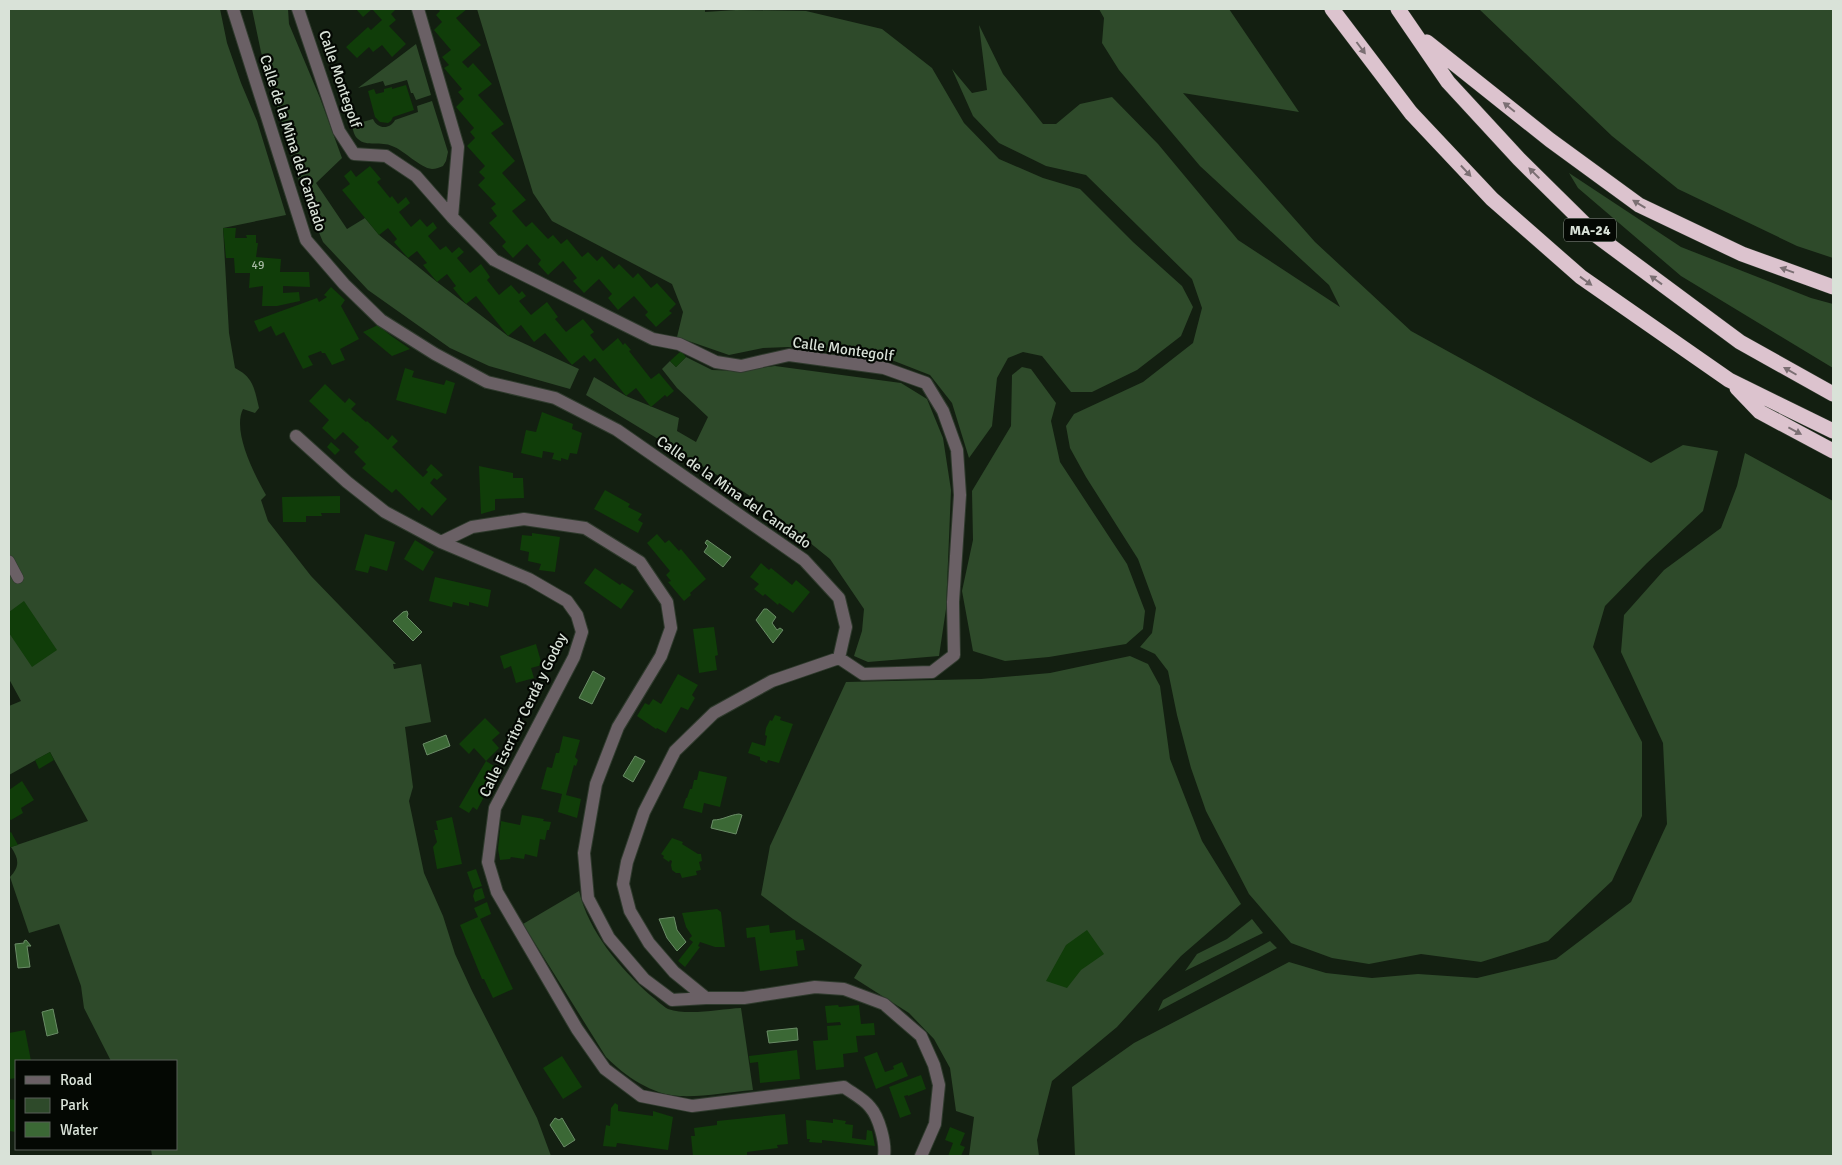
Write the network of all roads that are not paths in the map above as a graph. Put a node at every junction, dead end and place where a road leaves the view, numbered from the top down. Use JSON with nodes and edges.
{"nodes":[{"id":1,"x":233,"y":9,"type":"edge"},
{"id":2,"x":298,"y":9,"type":"edge"},
{"id":3,"x":418,"y":9,"type":"edge"},
{"id":4,"x":1332,"y":9,"type":"edge"},
{"id":5,"x":1398,"y":9,"type":"edge"},
{"id":6,"x":1415,"y":32,"type":"junction"},
{"id":7,"x":452,"y":217,"type":"junction"},
{"id":8,"x":1833,"y":287,"type":"edge"},
{"id":9,"x":1729,"y":380,"type":"junction"},
{"id":10,"x":1833,"y":394,"type":"edge"},
{"id":11,"x":1833,"y":431,"type":"edge"},
{"id":12,"x":296,"y":436,"type":"dead end"},
{"id":13,"x":1833,"y":451,"type":"edge"},
{"id":14,"x":440,"y":542,"type":"junction"},
{"id":15,"x":9,"y":561,"type":"edge"},
{"id":16,"x":18,"y":578,"type":"dead end"},
{"id":17,"x":839,"y":658,"type":"junction"},
{"id":18,"x":706,"y":998,"type":"junction"},
{"id":19,"x":884,"y":1156,"type":"edge"},
{"id":20,"x":921,"y":1156,"type":"edge"}],
"edges":[{"from":1,"to":17,"type":"street","name":"Calle de la Mina del Candado"},
{"from":2,"to":7,"type":"street","name":"Calle Montegolf"},
{"from":3,"to":7,"type":"street"},
{"from":4,"to":9,"type":"highway","number":"MA-24","one_way":true},
{"from":5,"to":6,"type":"highway","number":"MA-24"},
{"from":8,"to":6,"type":"highway","one_way":true},
{"from":10,"to":6,"type":"highway","number":"MA-24","one_way":true},
{"from":7,"to":17,"type":"street","name":"Calle Montegolf"},
{"from":9,"to":11,"type":"highway","number":"MA-24"},
{"from":9,"to":13,"type":"highway","one_way":true},
{"from":12,"to":14,"type":"street","name":"Calle Escritor Cerdá y Godoy"},
{"from":14,"to":18,"type":"street"},
{"from":14,"to":19,"type":"street","name":"Calle Escritor Cerdá y Godoy"},
{"from":15,"to":16,"type":"lane"},
{"from":17,"to":18,"type":"street"},
{"from":18,"to":20,"type":"street"}]}
